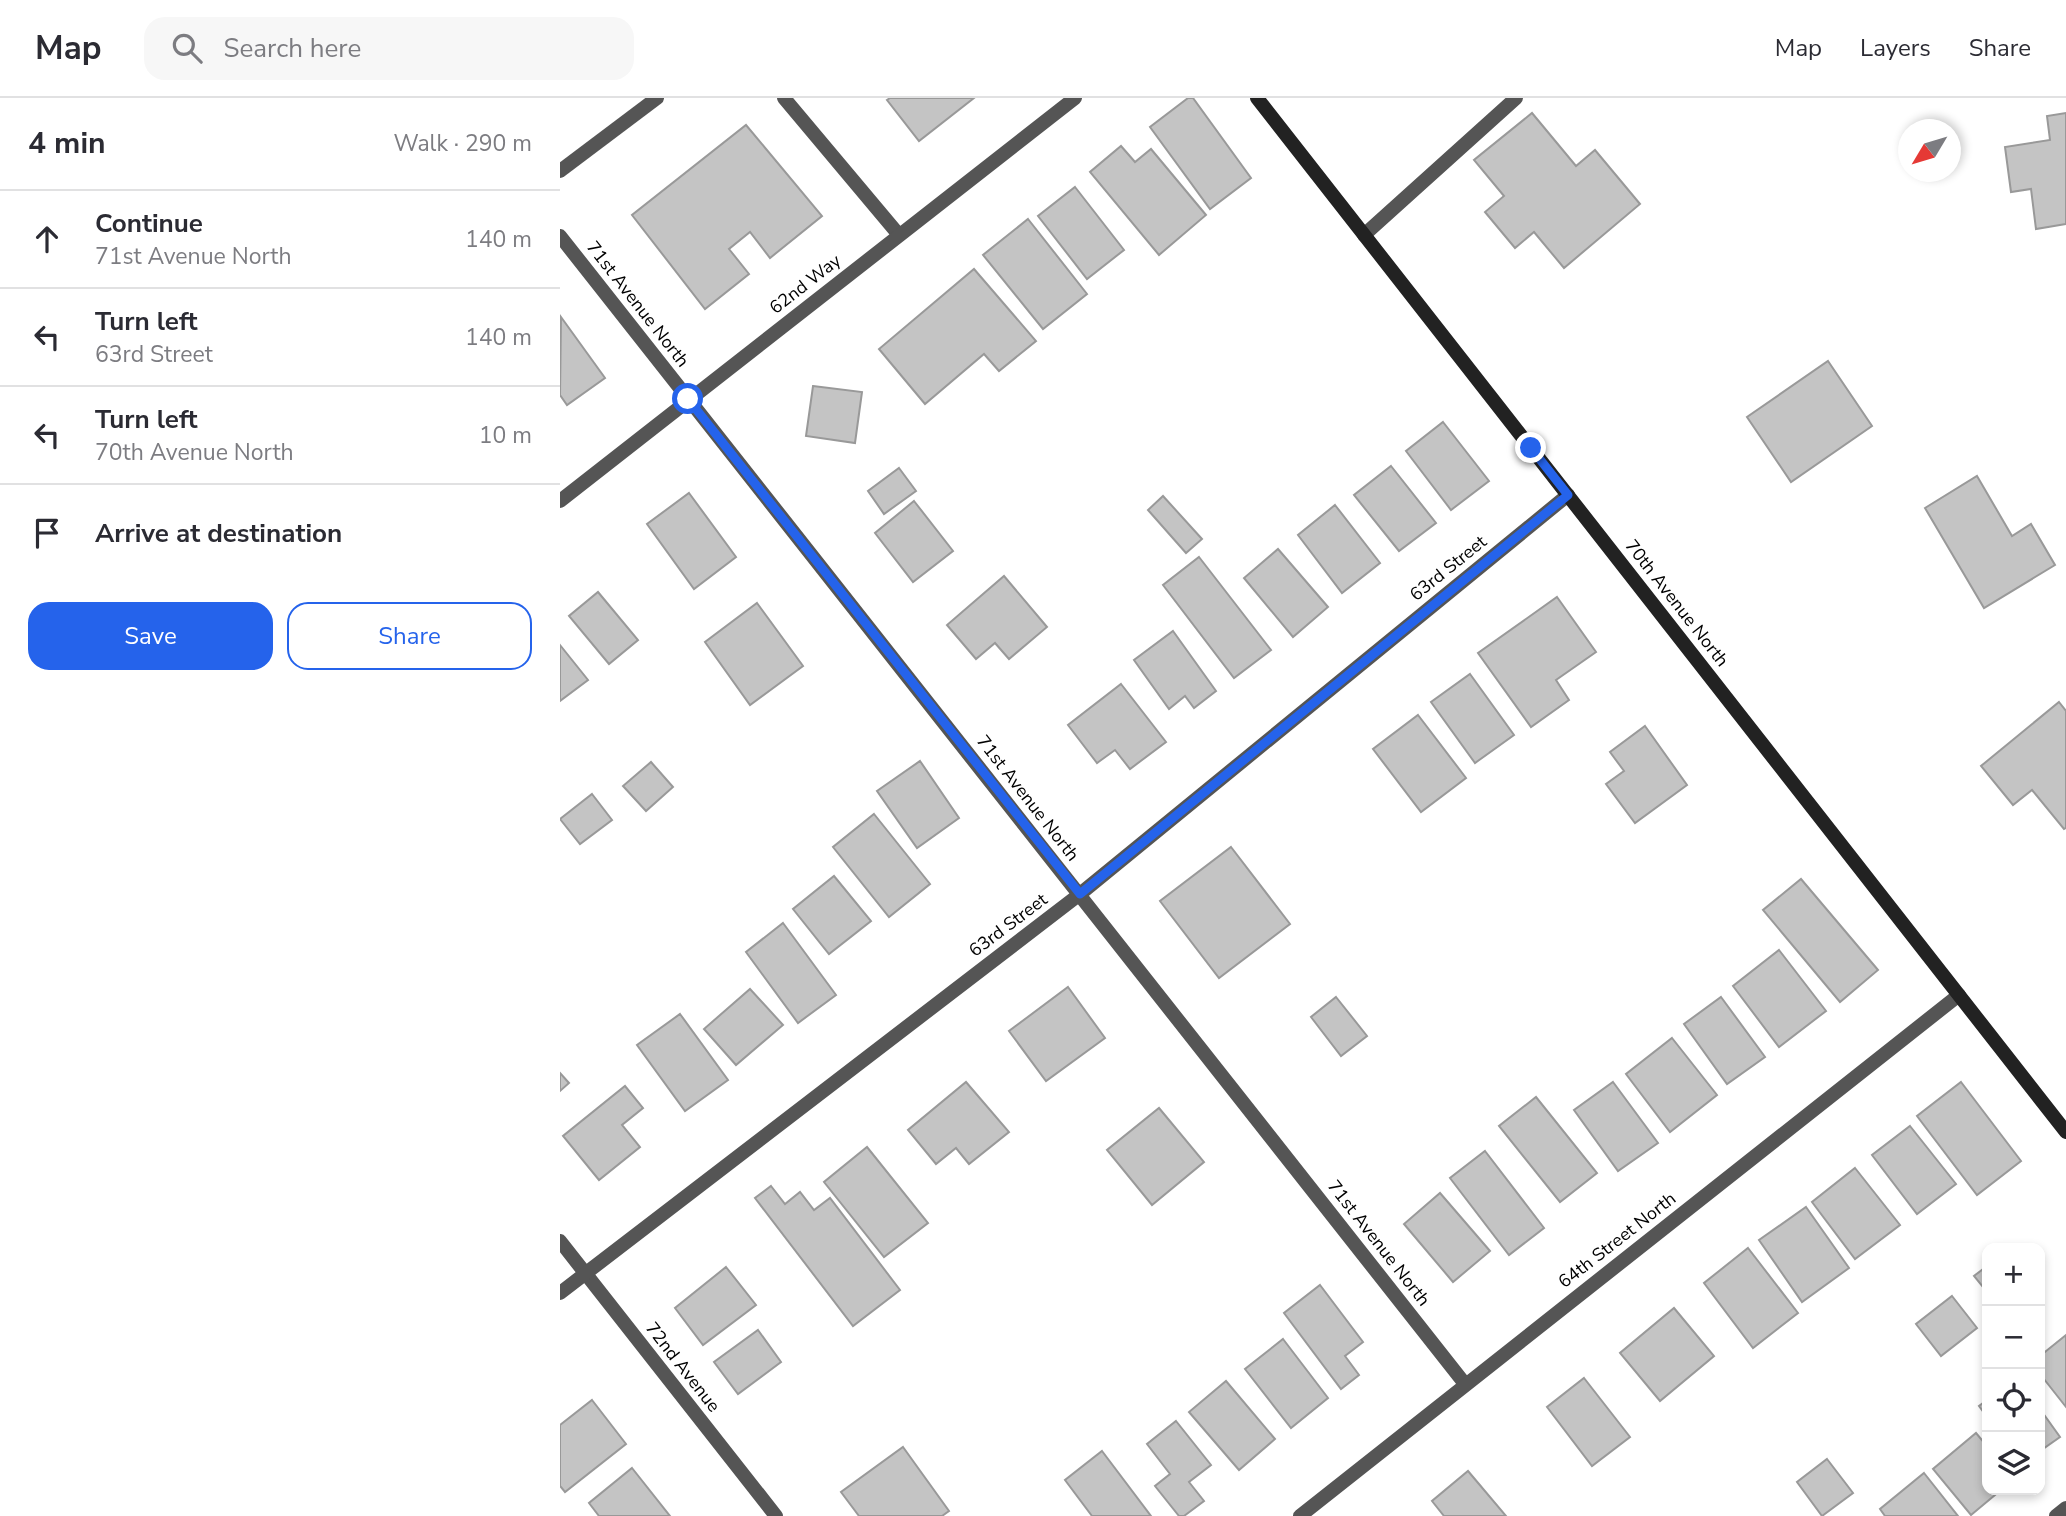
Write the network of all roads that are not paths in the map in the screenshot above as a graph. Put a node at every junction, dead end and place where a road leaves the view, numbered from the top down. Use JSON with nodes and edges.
{"nodes":[{"id":1,"x":657,"y":98,"type":"edge"},
{"id":2,"x":784,"y":98,"type":"edge"},
{"id":3,"x":1075,"y":98,"type":"edge"},
{"id":4,"x":1257,"y":98,"type":"edge"},
{"id":5,"x":1516,"y":98,"type":"edge"},
{"id":6,"x":560,"y":171,"type":"edge"},
{"id":7,"x":899,"y":235,"type":"junction"},
{"id":8,"x":1364,"y":235,"type":"junction"},
{"id":9,"x":560,"y":236,"type":"edge"},
{"id":10,"x":688,"y":399,"type":"junction"},
{"id":11,"x":1568,"y":495,"type":"junction"},
{"id":12,"x":560,"y":501,"type":"edge"},
{"id":13,"x":1080,"y":894,"type":"junction"},
{"id":14,"x":1959,"y":995,"type":"junction"},
{"id":15,"x":2066,"y":1132,"type":"edge"},
{"id":16,"x":560,"y":1241,"type":"edge"},
{"id":17,"x":585,"y":1273,"type":"junction"},
{"id":18,"x":560,"y":1293,"type":"edge"},
{"id":19,"x":1465,"y":1384,"type":"junction"},
{"id":20,"x":2066,"y":1508,"type":"edge"},
{"id":21,"x":776,"y":1516,"type":"edge"},
{"id":22,"x":1300,"y":1516,"type":"edge"},
{"id":23,"x":2056,"y":1516,"type":"edge"}],
"edges":[{"from":1,"to":6,"type":"street"},
{"from":2,"to":7,"type":"street"},
{"from":3,"to":7,"type":"street","name":"62nd Way"},
{"from":4,"to":8,"type":"street","name":"70th Avenue North"},
{"from":5,"to":8,"type":"street"},
{"from":7,"to":10,"type":"street","name":"62nd Way"},
{"from":8,"to":11,"type":"street","name":"70th Avenue North"},
{"from":9,"to":10,"type":"street","name":"71st Avenue North"},
{"from":10,"to":12,"type":"street","name":"62nd Way"},
{"from":10,"to":13,"type":"street","name":"71st Avenue North"},
{"from":11,"to":13,"type":"street","name":"63rd Street"},
{"from":11,"to":14,"type":"street","name":"70th Avenue North"},
{"from":13,"to":17,"type":"street","name":"63rd Street"},
{"from":13,"to":19,"type":"street","name":"71st Avenue North"},
{"from":14,"to":15,"type":"street","name":"70th Avenue North"},
{"from":14,"to":19,"type":"street","name":"64th Street North"},
{"from":16,"to":17,"type":"street","name":"72nd Avenue"},
{"from":17,"to":18,"type":"street","name":"63rd Street"},
{"from":17,"to":21,"type":"street","name":"72nd Avenue"},
{"from":19,"to":22,"type":"street","name":"64th Street North"},
{"from":20,"to":23,"type":"street"}]}
